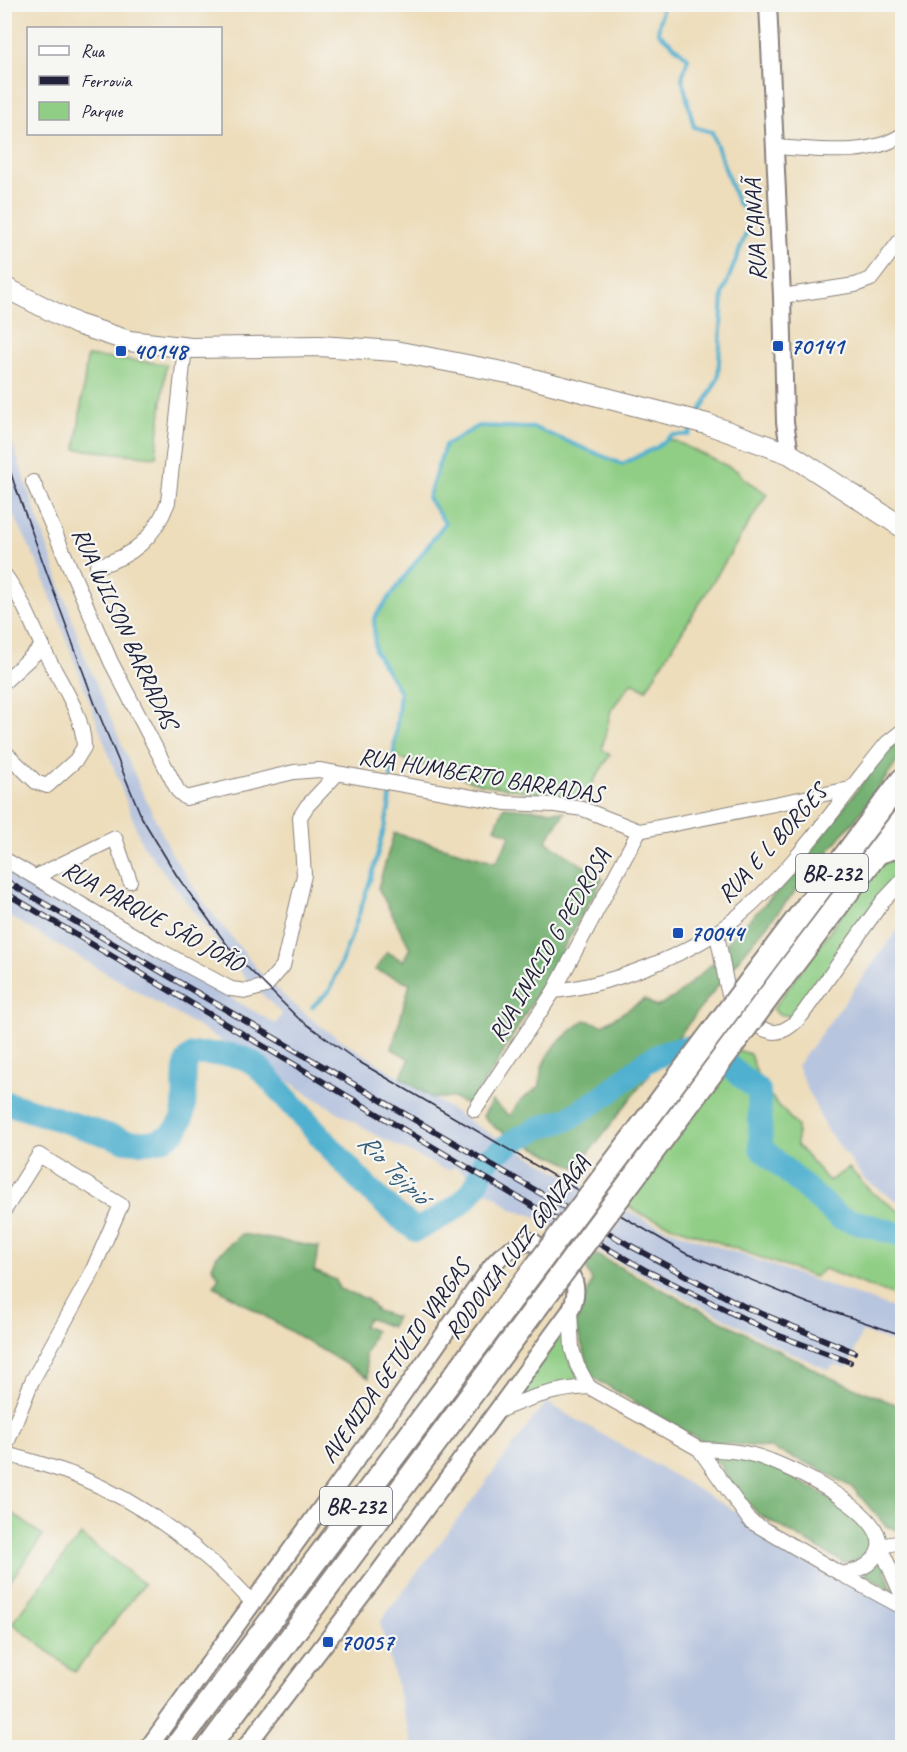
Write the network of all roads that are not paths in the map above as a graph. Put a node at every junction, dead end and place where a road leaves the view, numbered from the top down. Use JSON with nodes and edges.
{"nodes":[{"id":1,"x":768,"y":4,"type":"edge"},
{"id":2,"x":903,"y":135,"type":"edge"},
{"id":3,"x":775,"y":147,"type":"junction"},
{"id":4,"x":903,"y":238,"type":"edge"},
{"id":5,"x":4,"y":287,"type":"edge"},
{"id":6,"x":782,"y":296,"type":"junction"},
{"id":7,"x":185,"y":347,"type":"junction"},
{"id":8,"x":790,"y":453,"type":"junction"},
{"id":9,"x":33,"y":482,"type":"dead end"},
{"id":10,"x":903,"y":527,"type":"edge"},
{"id":11,"x":97,"y":566,"type":"dead end"},
{"id":12,"x":4,"y":574,"type":"edge"},
{"id":13,"x":43,"y":646,"type":"junction"},
{"id":14,"x":4,"y":682,"type":"edge"},
{"id":15,"x":903,"y":731,"type":"edge"},
{"id":16,"x":4,"y":751,"type":"edge"},
{"id":17,"x":337,"y":774,"type":"junction"},
{"id":18,"x":903,"y":780,"type":"edge"},
{"id":19,"x":850,"y":789,"type":"junction"},
{"id":20,"x":178,"y":791,"type":"joint"},
{"id":21,"x":903,"y":820,"type":"edge"},
{"id":22,"x":639,"y":831,"type":"junction"},
{"id":23,"x":903,"y":848,"type":"edge"},
{"id":24,"x":876,"y":856,"type":"junction"},
{"id":25,"x":4,"y":859,"type":"edge"},
{"id":26,"x":35,"y":877,"type":"junction"},
{"id":27,"x":130,"y":881,"type":"dead end"},
{"id":28,"x":903,"y":881,"type":"edge"},
{"id":29,"x":716,"y":933,"type":"junction"},
{"id":30,"x":554,"y":991,"type":"junction"},
{"id":31,"x":475,"y":1110,"type":"dead end"},
{"id":32,"x":4,"y":1211,"type":"edge"},
{"id":33,"x":570,"y":1311,"type":"junction"},
{"id":34,"x":589,"y":1387,"type":"junction"},
{"id":35,"x":496,"y":1412,"type":"junction"},
{"id":36,"x":699,"y":1449,"type":"junction"},
{"id":37,"x":4,"y":1452,"type":"edge"},
{"id":38,"x":903,"y":1542,"type":"edge"},
{"id":39,"x":880,"y":1546,"type":"junction"},
{"id":40,"x":841,"y":1574,"type":"junction"},
{"id":41,"x":903,"y":1596,"type":"edge"},
{"id":42,"x":253,"y":1603,"type":"junction"},
{"id":43,"x":903,"y":1607,"type":"edge"},
{"id":44,"x":264,"y":1676,"type":"junction"},
{"id":45,"x":197,"y":1717,"type":"junction"},
{"id":46,"x":148,"y":1748,"type":"edge"},
{"id":47,"x":164,"y":1748,"type":"edge"},
{"id":48,"x":175,"y":1748,"type":"edge"},
{"id":49,"x":208,"y":1748,"type":"edge"},
{"id":50,"x":224,"y":1748,"type":"edge"},
{"id":51,"x":245,"y":1748,"type":"edge"}],
"edges":[{"from":1,"to":3,"type":"street","name":"RUA CANAÃ"},
{"from":2,"to":3,"type":"street"},
{"from":3,"to":6,"type":"street","name":"RUA CANAÃ"},
{"from":4,"to":6,"type":"street"},
{"from":5,"to":7,"type":"main road"},
{"from":6,"to":8,"type":"street","name":"RUA CANAÃ"},
{"from":7,"to":8,"type":"main road"},
{"from":7,"to":11,"type":"street"},
{"from":8,"to":10,"type":"main road"},
{"from":9,"to":20,"type":"street","name":"RUA WILSON BARRADAS"},
{"from":12,"to":13,"type":"street"},
{"from":13,"to":14,"type":"street"},
{"from":13,"to":16,"type":"street"},
{"from":15,"to":19,"type":"street","name":"RUA E L BORGES"},
{"from":17,"to":20,"type":"street","name":"RUA HUMBERTO BARRADAS"},
{"from":17,"to":22,"type":"street","name":"RUA HUMBERTO BARRADAS"},
{"from":17,"to":26,"type":"street","name":"RUA PARQUE SÃO JOÃO"},
{"from":18,"to":45,"type":"highway","name":"RODOVIA LUIZ GONZAGA","number":"BR-232","bridge":true},
{"from":19,"to":22,"type":"street"},
{"from":19,"to":29,"type":"street","name":"RUA E L BORGES"},
{"from":21,"to":24,"type":"highway","number":"BR-232"},
{"from":22,"to":30,"type":"street","name":"RUA INACIO G PEDROSA"},
{"from":23,"to":24,"type":"street"},
{"from":24,"to":44,"type":"highway","number":"BR-232","bridge":true},
{"from":25,"to":26,"type":"street","name":"RUA PARQUE SÃO JOÃO"},
{"from":26,"to":27,"type":"street"},
{"from":28,"to":29,"type":"street"},
{"from":29,"to":30,"type":"street","name":"RUA E L BORGES"},
{"from":30,"to":31,"type":"street","name":"RUA INACIO G PEDROSA"},
{"from":32,"to":37,"type":"street"},
{"from":33,"to":34,"type":"street"},
{"from":33,"to":35,"type":"street","name":"AVENIDA GETÚLIO VARGAS"},
{"from":33,"to":42,"type":"street","name":"AVENIDA GETÚLIO VARGAS"},
{"from":34,"to":35,"type":"street"},
{"from":34,"to":36,"type":"street"},
{"from":35,"to":51,"type":"street","name":"AVENIDA GETÚLIO VARGAS"},
{"from":36,"to":39,"type":"street"},
{"from":36,"to":40,"type":"street"},
{"from":37,"to":42,"type":"street"},
{"from":38,"to":39,"type":"street"},
{"from":39,"to":40,"type":"street"},
{"from":39,"to":41,"type":"street"},
{"from":40,"to":43,"type":"street"},
{"from":42,"to":46,"type":"street","name":"AVENIDA GETÚLIO VARGAS"},
{"from":44,"to":49,"type":"highway","number":"BR-232"},
{"from":44,"to":50,"type":"highway"},
{"from":45,"to":47,"type":"highway"},
{"from":45,"to":48,"type":"highway","name":"RODOVIA LUIZ GONZAGA","number":"BR-232"}]}
